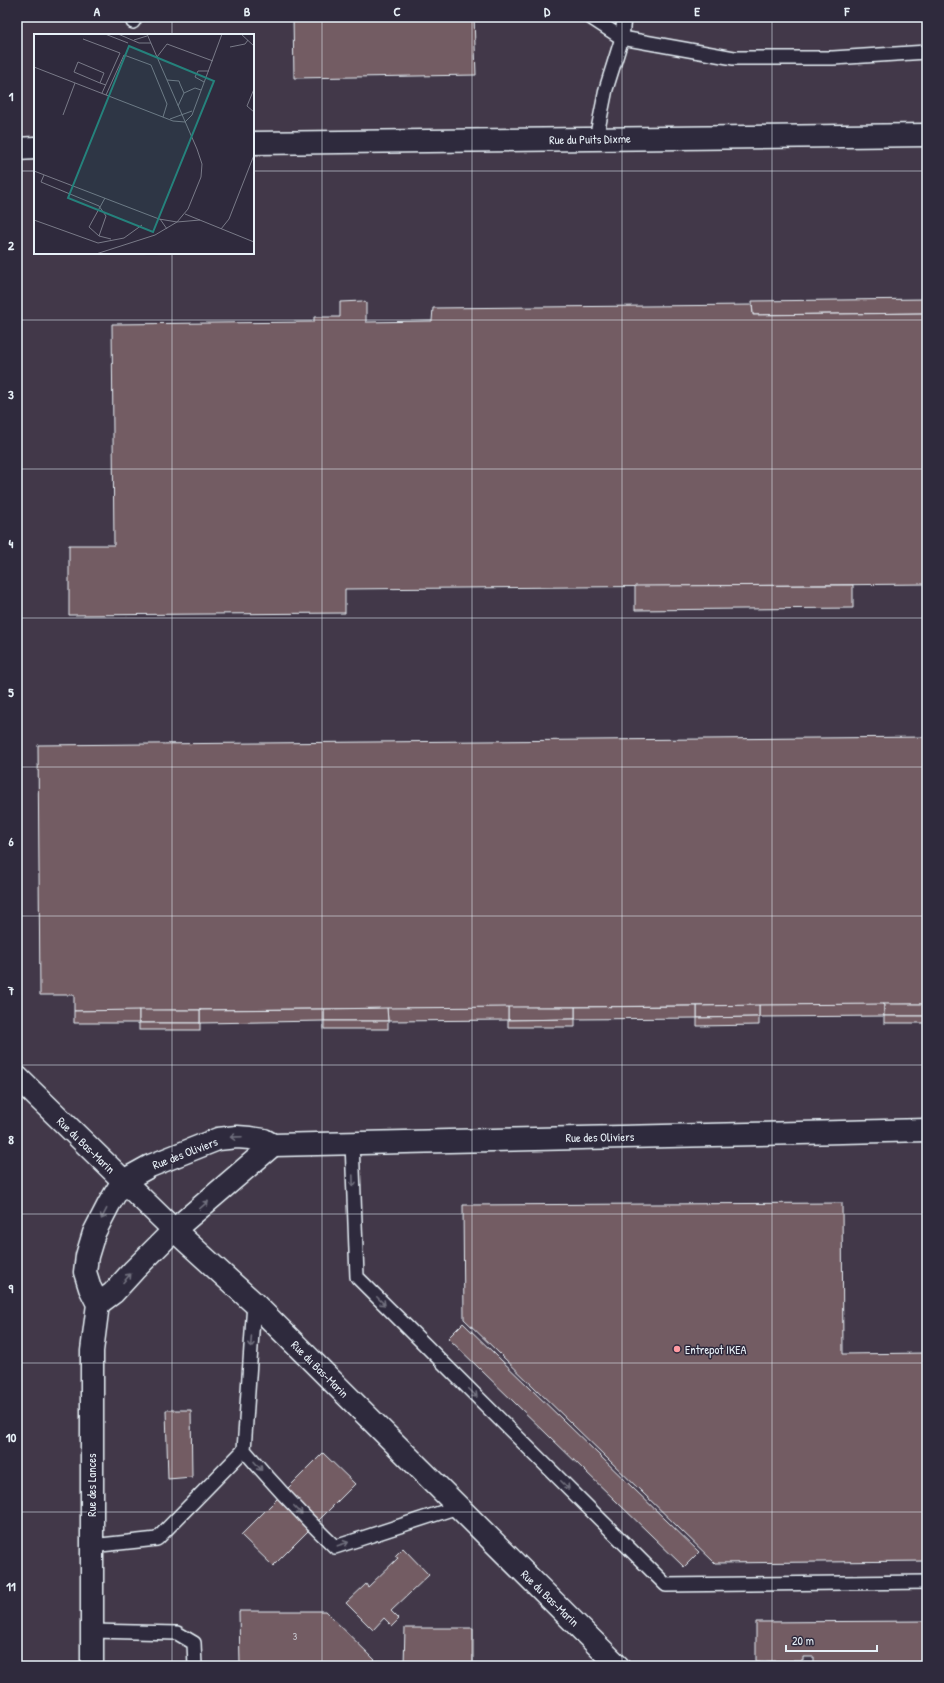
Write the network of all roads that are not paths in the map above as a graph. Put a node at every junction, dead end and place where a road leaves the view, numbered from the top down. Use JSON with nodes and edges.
{"nodes":[{"id":1,"x":590,"y":17,"type":"edge"},
{"id":2,"x":624,"y":17,"type":"edge"},
{"id":3,"x":622,"y":38,"type":"junction"},
{"id":4,"x":927,"y":52,"type":"edge"},
{"id":5,"x":927,"y":135,"type":"edge"},
{"id":6,"x":596,"y":139,"type":"junction"},
{"id":7,"x":254,"y":143,"type":"edge"},
{"id":8,"x":34,"y":148,"type":"edge"},
{"id":9,"x":17,"y":149,"type":"edge"},
{"id":10,"x":17,"y":1077,"type":"edge"},
{"id":11,"x":927,"y":1130,"type":"edge"},
{"id":12,"x":352,"y":1142,"type":"junction"},
{"id":13,"x":273,"y":1145,"type":"junction"},
{"id":14,"x":123,"y":1181,"type":"junction"},
{"id":15,"x":174,"y":1230,"type":"junction"},
{"id":16,"x":254,"y":1303,"type":"junction"},
{"id":17,"x":98,"y":1304,"type":"junction"},
{"id":18,"x":244,"y":1450,"type":"junction"},
{"id":19,"x":458,"y":1507,"type":"junction"},
{"id":20,"x":91,"y":1546,"type":"junction"},
{"id":21,"x":927,"y":1582,"type":"edge"},
{"id":22,"x":92,"y":1631,"type":"junction"},
{"id":23,"x":92,"y":1666,"type":"edge"},
{"id":24,"x":195,"y":1666,"type":"edge"},
{"id":25,"x":618,"y":1666,"type":"edge"}],
"edges":[{"from":1,"to":3,"type":"lane"},
{"from":2,"to":3,"type":"lane"},
{"from":3,"to":4,"type":"lane"},
{"from":3,"to":6,"type":"lane"},
{"from":5,"to":6,"type":"street","name":"Rue du Puits Dixme"},
{"from":6,"to":7,"type":"street","name":"Rue du Puits Dixme"},
{"from":8,"to":9,"type":"street"},
{"from":10,"to":14,"type":"street","name":"Rue du Bas-Marin"},
{"from":11,"to":12,"type":"street","name":"Rue des Oliviers"},
{"from":12,"to":13,"type":"street","name":"Rue des Oliviers"},
{"from":12,"to":21,"type":"lane","one_way":true},
{"from":13,"to":14,"type":"street","name":"Rue des Oliviers","one_way":true},
{"from":15,"to":13,"type":"street","one_way":true},
{"from":14,"to":15,"type":"street","name":"Rue du Bas-Marin"},
{"from":14,"to":17,"type":"street","one_way":true},
{"from":15,"to":16,"type":"street","name":"Rue du Bas-Marin"},
{"from":17,"to":15,"type":"street","one_way":true},
{"from":16,"to":18,"type":"lane","one_way":true},
{"from":16,"to":19,"type":"street","name":"Rue du Bas-Marin"},
{"from":17,"to":20,"type":"street","name":"Rue des Lances"},
{"from":18,"to":19,"type":"lane","one_way":true},
{"from":18,"to":20,"type":"lane"},
{"from":19,"to":25,"type":"street","name":"Rue du Bas-Marin"},
{"from":20,"to":22,"type":"street","name":"Rue des Lances"},
{"from":22,"to":23,"type":"street","name":"Rue des Lances"},
{"from":22,"to":24,"type":"lane"}]}
